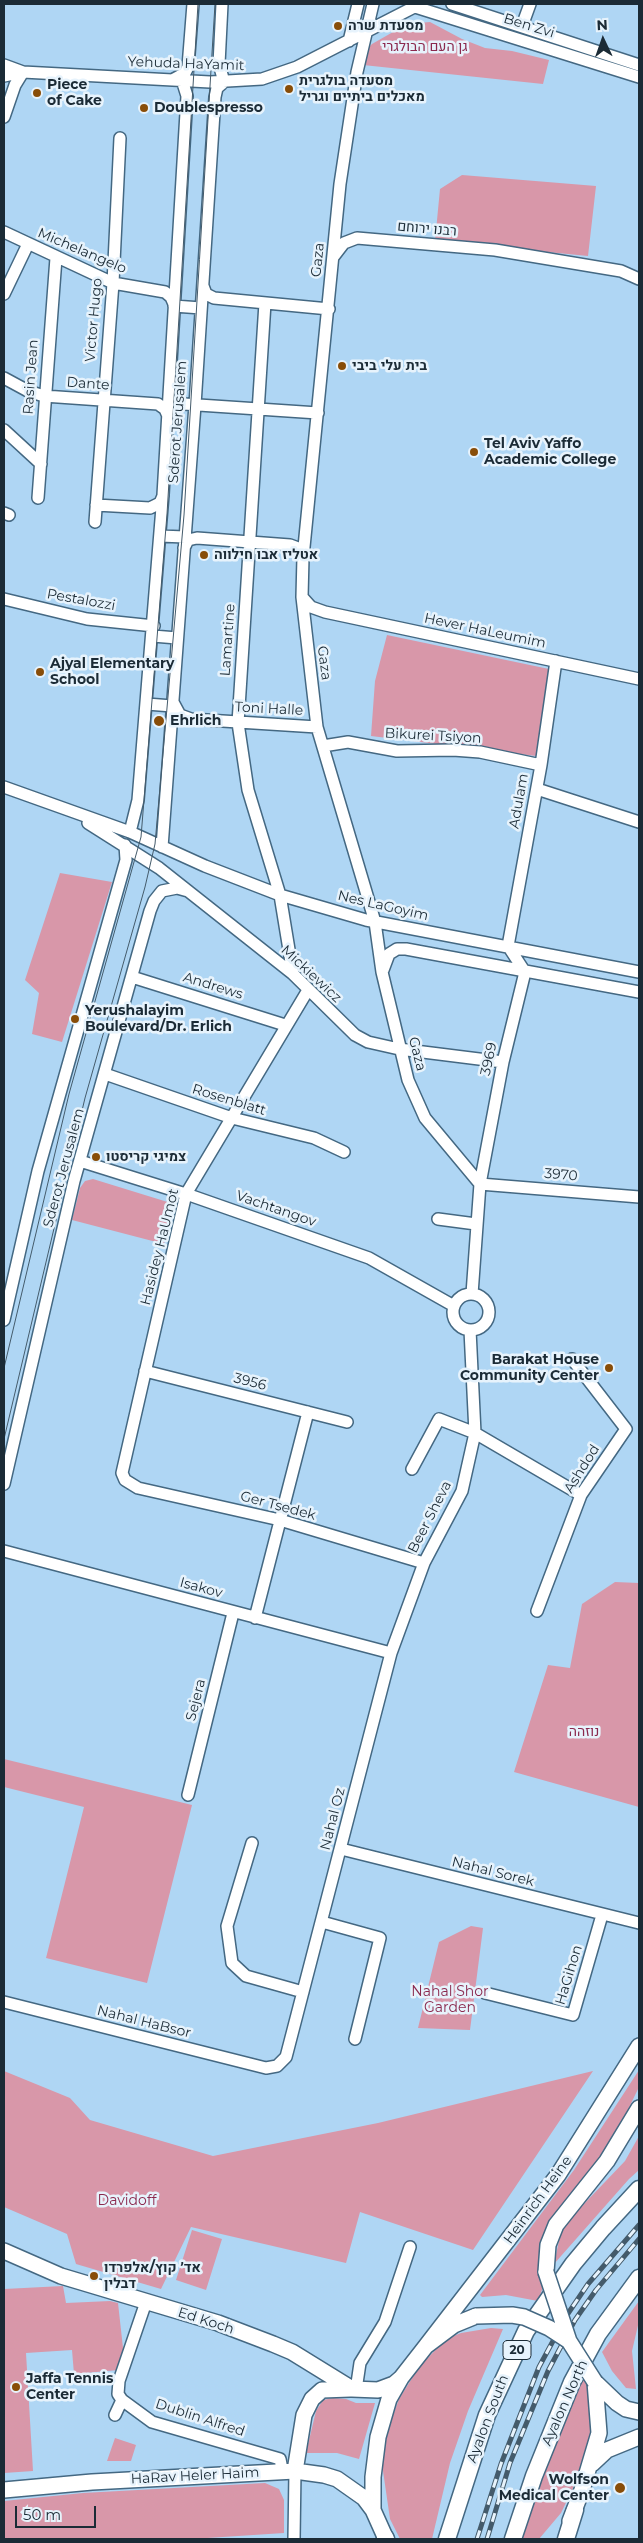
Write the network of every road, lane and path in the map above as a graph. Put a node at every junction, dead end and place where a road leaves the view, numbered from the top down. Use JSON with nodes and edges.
{"nodes":[{"id":1,"x":193,"y":4,"type":"edge"},
{"id":2,"x":222,"y":4,"type":"edge"},
{"id":3,"x":358,"y":4,"type":"edge"},
{"id":4,"x":373,"y":4,"type":"edge"},
{"id":5,"x":452,"y":4,"type":"edge"},
{"id":6,"x":530,"y":4,"type":"edge"},
{"id":7,"x":414,"y":5,"type":"edge"},
{"id":8,"x":522,"y":26,"type":"junction"},
{"id":9,"x":367,"y":33,"type":"junction"},
{"id":10,"x":349,"y":42,"type":"junction"},
{"id":11,"x":4,"y":64,"type":"edge"},
{"id":12,"x":639,"y":65,"type":"edge"},
{"id":13,"x":23,"y":72,"type":"junction"},
{"id":14,"x":4,"y":76,"type":"edge"},
{"id":15,"x":639,"y":77,"type":"edge"},
{"id":16,"x":177,"y":80,"type":"junction"},
{"id":17,"x":224,"y":82,"type":"junction"},
{"id":18,"x":4,"y":86,"type":"edge"},
{"id":19,"x":9,"y":99,"type":"junction"},
{"id":20,"x":4,"y":117,"type":"edge"},
{"id":21,"x":120,"y":138,"type":"dead end"},
{"id":22,"x":338,"y":215,"type":"junction"},
{"id":23,"x":4,"y":232,"type":"edge"},
{"id":24,"x":357,"y":238,"type":"junction"},
{"id":25,"x":28,"y":244,"type":"junction"},
{"id":26,"x":334,"y":256,"type":"junction"},
{"id":27,"x":56,"y":258,"type":"junction"},
{"id":28,"x":639,"y":280,"type":"edge"},
{"id":29,"x":113,"y":284,"type":"junction"},
{"id":30,"x":203,"y":285,"type":"junction"},
{"id":31,"x":4,"y":294,"type":"edge"},
{"id":32,"x":265,"y":303,"type":"junction"},
{"id":33,"x":174,"y":306,"type":"junction"},
{"id":34,"x":201,"y":308,"type":"junction"},
{"id":35,"x":329,"y":310,"type":"junction"},
{"id":36,"x":4,"y":378,"type":"edge"},
{"id":37,"x":44,"y":396,"type":"junction"},
{"id":38,"x":102,"y":400,"type":"junction"},
{"id":39,"x":168,"y":403,"type":"junction"},
{"id":40,"x":195,"y":405,"type":"junction"},
{"id":41,"x":258,"y":409,"type":"junction"},
{"id":42,"x":318,"y":414,"type":"junction"},
{"id":43,"x":168,"y":416,"type":"junction"},
{"id":44,"x":4,"y":430,"type":"edge"},
{"id":45,"x":41,"y":464,"type":"junction"},
{"id":46,"x":163,"y":495,"type":"junction"},
{"id":47,"x":38,"y":498,"type":"dead end"},
{"id":48,"x":96,"y":505,"type":"junction"},
{"id":49,"x":95,"y":522,"type":"dead end"},
{"id":50,"x":160,"y":536,"type":"junction"},
{"id":51,"x":185,"y":537,"type":"junction"},
{"id":52,"x":249,"y":542,"type":"junction"},
{"id":53,"x":184,"y":549,"type":"junction"},
{"id":54,"x":302,"y":557,"type":"junction"},
{"id":55,"x":302,"y":597,"type":"junction"},
{"id":56,"x":4,"y":599,"type":"edge"},
{"id":57,"x":325,"y":612,"type":"junction"},
{"id":58,"x":305,"y":628,"type":"junction"},
{"id":59,"x":153,"y":631,"type":"junction"},
{"id":60,"x":177,"y":638,"type":"junction"},
{"id":61,"x":556,"y":661,"type":"junction"},
{"id":62,"x":639,"y":679,"type":"edge"},
{"id":63,"x":172,"y":702,"type":"junction"},
{"id":64,"x":147,"y":704,"type":"junction"},
{"id":65,"x":238,"y":723,"type":"junction"},
{"id":66,"x":317,"y":727,"type":"junction"},
{"id":67,"x":323,"y":746,"type":"junction"},
{"id":68,"x":541,"y":765,"type":"junction"},
{"id":69,"x":4,"y":788,"type":"edge"},
{"id":70,"x":536,"y":789,"type":"junction"},
{"id":71,"x":67,"y":811,"type":"junction"},
{"id":72,"x":639,"y":822,"type":"edge"},
{"id":73,"x":130,"y":832,"type":"junction"},
{"id":74,"x":125,"y":845,"type":"junction"},
{"id":75,"x":162,"y":847,"type":"junction"},
{"id":76,"x":188,"y":891,"type":"junction"},
{"id":77,"x":280,"y":895,"type":"junction"},
{"id":78,"x":375,"y":922,"type":"junction"},
{"id":79,"x":508,"y":946,"type":"junction"},
{"id":80,"x":382,"y":972,"type":"junction"},
{"id":81,"x":525,"y":972,"type":"junction"},
{"id":82,"x":639,"y":972,"type":"edge"},
{"id":83,"x":294,"y":974,"type":"junction"},
{"id":84,"x":132,"y":977,"type":"junction"},
{"id":85,"x":308,"y":990,"type":"junction"},
{"id":86,"x":639,"y":992,"type":"edge"},
{"id":87,"x":285,"y":1025,"type":"junction"},
{"id":88,"x":399,"y":1049,"type":"junction"},
{"id":89,"x":503,"y":1062,"type":"junction"},
{"id":90,"x":106,"y":1074,"type":"junction"},
{"id":91,"x":232,"y":1118,"type":"junction"},
{"id":92,"x":344,"y":1152,"type":"dead end"},
{"id":93,"x":80,"y":1161,"type":"junction"},
{"id":94,"x":480,"y":1184,"type":"junction"},
{"id":95,"x":186,"y":1194,"type":"junction"},
{"id":96,"x":639,"y":1197,"type":"edge"},
{"id":97,"x":438,"y":1219,"type":"dead end"},
{"id":98,"x":476,"y":1224,"type":"junction"},
{"id":99,"x":472,"y":1294,"type":"junction"},
{"id":100,"x":454,"y":1306,"type":"junction"},
{"id":101,"x":4,"y":1320,"type":"edge"},
{"id":102,"x":470,"y":1330,"type":"junction"},
{"id":103,"x":572,"y":1359,"type":"dead end"},
{"id":104,"x":145,"y":1371,"type":"junction"},
{"id":105,"x":308,"y":1412,"type":"junction"},
{"id":106,"x":347,"y":1422,"type":"dead end"},
{"id":107,"x":475,"y":1433,"type":"junction"},
{"id":108,"x":412,"y":1469,"type":"dead end"},
{"id":109,"x":125,"y":1480,"type":"joint"},
{"id":110,"x":4,"y":1484,"type":"edge"},
{"id":111,"x":581,"y":1495,"type":"junction"},
{"id":112,"x":280,"y":1520,"type":"junction"},
{"id":113,"x":4,"y":1551,"type":"edge"},
{"id":114,"x":424,"y":1563,"type":"junction"},
{"id":115,"x":537,"y":1611,"type":"dead end"},
{"id":116,"x":233,"y":1613,"type":"junction"},
{"id":117,"x":255,"y":1618,"type":"junction"},
{"id":118,"x":391,"y":1653,"type":"junction"},
{"id":119,"x":188,"y":1795,"type":"dead end"},
{"id":120,"x":252,"y":1843,"type":"dead end"},
{"id":121,"x":341,"y":1849,"type":"junction"},
{"id":122,"x":602,"y":1915,"type":"junction"},
{"id":123,"x":322,"y":1922,"type":"junction"},
{"id":124,"x":639,"y":1923,"type":"edge"},
{"id":125,"x":303,"y":1992,"type":"junction"},
{"id":126,"x":485,"y":1993,"type":"dead end"},
{"id":127,"x":4,"y":2002,"type":"edge"},
{"id":128,"x":355,"y":2039,"type":"dead end"},
{"id":129,"x":639,"y":2046,"type":"edge"},
{"id":130,"x":277,"y":2066,"type":"joint"},
{"id":131,"x":639,"y":2108,"type":"edge"},
{"id":132,"x":639,"y":2189,"type":"edge"},
{"id":133,"x":410,"y":2247,"type":"dead end"},
{"id":134,"x":4,"y":2251,"type":"edge"},
{"id":135,"x":639,"y":2278,"type":"edge"},
{"id":136,"x":146,"y":2302,"type":"junction"},
{"id":137,"x":568,"y":2341,"type":"junction"},
{"id":138,"x":426,"y":2346,"type":"junction"},
{"id":139,"x":401,"y":2378,"type":"junction"},
{"id":140,"x":354,"y":2389,"type":"junction"},
{"id":141,"x":598,"y":2389,"type":"junction"},
{"id":142,"x":122,"y":2400,"type":"junction"},
{"id":143,"x":639,"y":2412,"type":"edge"},
{"id":144,"x":115,"y":2415,"type":"dead end"},
{"id":145,"x":639,"y":2437,"type":"edge"},
{"id":146,"x":277,"y":2460,"type":"dead end"},
{"id":147,"x":589,"y":2470,"type":"junction"},
{"id":148,"x":295,"y":2471,"type":"junction"},
{"id":149,"x":4,"y":2490,"type":"edge"},
{"id":150,"x":373,"y":2510,"type":"junction"},
{"id":151,"x":575,"y":2510,"type":"junction"},
{"id":152,"x":294,"y":2539,"type":"edge"},
{"id":153,"x":386,"y":2539,"type":"edge"},
{"id":154,"x":447,"y":2539,"type":"edge"},
{"id":155,"x":514,"y":2539,"type":"edge"},
{"id":156,"x":560,"y":2539,"type":"edge"},
{"id":157,"x":566,"y":2539,"type":"edge"}],
"edges":[{"from":1,"to":16,"type":"street"},
{"from":2,"to":17,"type":"street"},
{"from":3,"to":10,"type":"street"},
{"from":4,"to":9,"type":"street","name":"Gaza"},
{"from":5,"to":8,"type":"street","name":"Ben Zvi"},
{"from":6,"to":8,"type":"street"},
{"from":7,"to":9,"type":"street","name":"Yehuda HaYamit"},
{"from":7,"to":15,"type":"street","name":"Ben Zvi"},
{"from":8,"to":12,"type":"street","name":"Ben Zvi"},
{"from":9,"to":10,"type":"street","name":"Yehuda HaYamit"},
{"from":9,"to":22,"type":"street","name":"Gaza"},
{"from":10,"to":17,"type":"street","name":"Yehuda HaYamit"},
{"from":11,"to":13,"type":"street","name":"Yehuda HaYamit"},
{"from":13,"to":14,"type":"street","name":"Yehuda HaYamit"},
{"from":13,"to":16,"type":"street","name":"Yehuda HaYamit"},
{"from":13,"to":19,"type":"street"},
{"from":16,"to":17,"type":"street","name":"Yehuda HaYamit"},
{"from":16,"to":33,"type":"street","name":"Sderot Jerusalem"},
{"from":17,"to":30,"type":"street","name":"Sderot Jerusalem"},
{"from":18,"to":19,"type":"street"},
{"from":19,"to":20,"type":"street"},
{"from":21,"to":29,"type":"street","name":"Victor Hugo"},
{"from":22,"to":24,"type":"street"},
{"from":22,"to":26,"type":"street","name":"Gaza"},
{"from":23,"to":25,"type":"street","name":"Michelangelo"},
{"from":24,"to":26,"type":"street"},
{"from":24,"to":28,"type":"street"},
{"from":25,"to":27,"type":"street","name":"Michelangelo"},
{"from":25,"to":31,"type":"street"},
{"from":26,"to":35,"type":"street","name":"Gaza"},
{"from":27,"to":29,"type":"street","name":"Michelangelo"},
{"from":27,"to":37,"type":"street","name":"Rasin Jean"},
{"from":29,"to":33,"type":"street","name":"Michelangelo"},
{"from":29,"to":38,"type":"street","name":"Victor Hugo"},
{"from":30,"to":32,"type":"street"},
{"from":30,"to":34,"type":"street","name":"Sderot Jerusalem"},
{"from":32,"to":35,"type":"street"},
{"from":32,"to":41,"type":"street","name":"Lamartine"},
{"from":33,"to":34,"type":"street"},
{"from":33,"to":39,"type":"street","name":"Sderot Jerusalem"},
{"from":34,"to":40,"type":"street","name":"Sderot Jerusalem"},
{"from":35,"to":42,"type":"street","name":"Gaza"},
{"from":36,"to":37,"type":"street","name":"Dante"},
{"from":37,"to":38,"type":"street","name":"Dante"},
{"from":37,"to":45,"type":"street","name":"Rasin Jean"},
{"from":38,"to":43,"type":"street","name":"Dante"},
{"from":38,"to":48,"type":"street","name":"Victor Hugo"},
{"from":39,"to":40,"type":"street"},
{"from":39,"to":43,"type":"street","name":"Sderot Jerusalem"},
{"from":40,"to":41,"type":"street"},
{"from":40,"to":51,"type":"street","name":"Sderot Jerusalem"},
{"from":41,"to":42,"type":"street"},
{"from":41,"to":52,"type":"street","name":"Lamartine"},
{"from":42,"to":54,"type":"street","name":"Gaza"},
{"from":43,"to":46,"type":"street","name":"Sderot Jerusalem"},
{"from":44,"to":45,"type":"street"},
{"from":45,"to":47,"type":"street","name":"Rasin Jean"},
{"from":46,"to":48,"type":"street"},
{"from":46,"to":50,"type":"street","name":"Sderot Jerusalem"},
{"from":48,"to":49,"type":"street","name":"Victor Hugo"},
{"from":50,"to":51,"type":"street"},
{"from":50,"to":59,"type":"street","name":"Sderot Jerusalem"},
{"from":51,"to":53,"type":"street","name":"Sderot Jerusalem"},
{"from":52,"to":53,"type":"street"},
{"from":52,"to":54,"type":"street"},
{"from":52,"to":65,"type":"street","name":"Lamartine"},
{"from":53,"to":60,"type":"street","name":"Sderot Jerusalem"},
{"from":54,"to":55,"type":"street","name":"Gaza"},
{"from":55,"to":57,"type":"street","name":"Hever HaLeumim"},
{"from":55,"to":58,"type":"street","name":"Gaza"},
{"from":56,"to":59,"type":"street","name":"Pestalozzi"},
{"from":57,"to":58,"type":"street"},
{"from":57,"to":61,"type":"street","name":"Hever HaLeumim"},
{"from":58,"to":66,"type":"street","name":"Gaza"},
{"from":59,"to":60,"type":"street","name":"Pestalozzi"},
{"from":59,"to":64,"type":"street","name":"Sderot Jerusalem"},
{"from":60,"to":63,"type":"street","name":"Sderot Jerusalem"},
{"from":61,"to":62,"type":"street","name":"Hever HaLeumim"},
{"from":61,"to":68,"type":"street","name":"Adulam"},
{"from":63,"to":64,"type":"street"},
{"from":63,"to":65,"type":"street","name":"Toni Halle"},
{"from":63,"to":75,"type":"street","name":"Sderot Jerusalem"},
{"from":64,"to":73,"type":"street","name":"Sderot Jerusalem"},
{"from":65,"to":66,"type":"street","name":"Toni Halle"},
{"from":65,"to":77,"type":"street","name":"Lamartine"},
{"from":66,"to":67,"type":"street","name":"Gaza"},
{"from":67,"to":68,"type":"street","name":"Bikurei Tsiyon"},
{"from":67,"to":78,"type":"street","name":"Gaza"},
{"from":68,"to":70,"type":"street","name":"Adulam"},
{"from":69,"to":71,"type":"street"},
{"from":70,"to":72,"type":"street"},
{"from":70,"to":79,"type":"street","name":"Adulam"},
{"from":71,"to":73,"type":"street","name":"Nes LaGoyim"},
{"from":71,"to":74,"type":"street","name":"Mickiewicz"},
{"from":73,"to":75,"type":"street","name":"Nes LaGoyim"},
{"from":74,"to":76,"type":"street","name":"Mickiewicz"},
{"from":74,"to":101,"type":"street","name":"Sderot Jerusalem"},
{"from":75,"to":77,"type":"street","name":"Nes LaGoyim"},
{"from":76,"to":83,"type":"street","name":"Mickiewicz"},
{"from":76,"to":84,"type":"street","name":"Sderot Jerusalem"},
{"from":77,"to":78,"type":"street","name":"Nes LaGoyim"},
{"from":77,"to":83,"type":"street","name":"Lamartine"},
{"from":78,"to":79,"type":"street","name":"Nes LaGoyim"},
{"from":78,"to":80,"type":"street","name":"Gaza"},
{"from":79,"to":81,"type":"street"},
{"from":79,"to":82,"type":"street","name":"Nes LaGoyim"},
{"from":80,"to":81,"type":"street"},
{"from":80,"to":88,"type":"street","name":"Gaza"},
{"from":81,"to":86,"type":"street"},
{"from":81,"to":89,"type":"street","name":"3969"},
{"from":83,"to":85,"type":"street","name":"Mickiewicz"},
{"from":84,"to":87,"type":"street","name":"Andrews"},
{"from":84,"to":90,"type":"street","name":"Sderot Jerusalem"},
{"from":85,"to":87,"type":"street","name":"Hasidey HaUmot"},
{"from":85,"to":88,"type":"street","name":"Mickiewicz"},
{"from":87,"to":91,"type":"street","name":"Hasidey HaUmot"},
{"from":88,"to":89,"type":"street","name":"Mickiewicz"},
{"from":88,"to":94,"type":"street","name":"Gaza"},
{"from":89,"to":94,"type":"street","name":"3969"},
{"from":90,"to":91,"type":"street","name":"Rosenblatt"},
{"from":90,"to":93,"type":"street","name":"Sderot Jerusalem"},
{"from":91,"to":92,"type":"street","name":"Rosenblatt"},
{"from":91,"to":95,"type":"street","name":"Hasidey HaUmot"},
{"from":93,"to":95,"type":"street","name":"Vachtangov"},
{"from":93,"to":110,"type":"street","name":"Sderot Jerusalem"},
{"from":94,"to":96,"type":"street","name":"3970"},
{"from":94,"to":98,"type":"street"},
{"from":95,"to":100,"type":"street","name":"Vachtangov"},
{"from":95,"to":104,"type":"street","name":"Hasidey HaUmot"},
{"from":97,"to":98,"type":"street"},
{"from":98,"to":99,"type":"street"},
{"from":99,"to":100,"type":"street"},
{"from":99,"to":102,"type":"street"},
{"from":100,"to":102,"type":"street"},
{"from":102,"to":107,"type":"street","name":"Beer Sheva"},
{"from":103,"to":111,"type":"street","name":"Ashdod"},
{"from":104,"to":105,"type":"street","name":"3956"},
{"from":104,"to":109,"type":"street","name":"Hasidey HaUmot"},
{"from":105,"to":106,"type":"street","name":"3956"},
{"from":105,"to":112,"type":"street"},
{"from":107,"to":108,"type":"street"},
{"from":107,"to":111,"type":"street"},
{"from":107,"to":114,"type":"street","name":"Beer Sheva"},
{"from":109,"to":112,"type":"street","name":"Ger Tsedek"},
{"from":111,"to":115,"type":"street","name":"Ashdod"},
{"from":112,"to":114,"type":"street","name":"Ger Tsedek"},
{"from":112,"to":117,"type":"street"},
{"from":113,"to":116,"type":"street","name":"Isakov"},
{"from":114,"to":118,"type":"street","name":"Beer Sheva"},
{"from":116,"to":117,"type":"street","name":"Isakov"},
{"from":116,"to":119,"type":"street","name":"Sejera"},
{"from":117,"to":118,"type":"street","name":"Isakov"},
{"from":118,"to":121,"type":"street","name":"Nahal Oz"},
{"from":120,"to":125,"type":"street"},
{"from":121,"to":122,"type":"street","name":"Nahal Sorek"},
{"from":121,"to":123,"type":"street","name":"Nahal Oz"},
{"from":122,"to":124,"type":"street","name":"Nahal Sorek"},
{"from":122,"to":126,"type":"street","name":"HaGihon"},
{"from":123,"to":125,"type":"street","name":"Nahal Oz"},
{"from":123,"to":128,"type":"street"},
{"from":125,"to":130,"type":"street","name":"Nahal Oz"},
{"from":127,"to":130,"type":"street","name":"Nahal HaBsor"},
{"from":129,"to":138,"type":"main road","name":"Heinrich Heine"},
{"from":131,"to":137,"type":"main road","bridge":true},
{"from":132,"to":154,"type":"highway","name":"Ayalon South","number":"20"},
{"from":133,"to":140,"type":"street"},
{"from":134,"to":136,"type":"main road","name":"Ed Koch"},
{"from":135,"to":155,"type":"highway","name":"Ayalon North"},
{"from":136,"to":140,"type":"main road","name":"Ed Koch"},
{"from":136,"to":142,"type":"street"},
{"from":137,"to":138,"type":"main road","bridge":true},
{"from":137,"to":141,"type":"main road","bridge":true},
{"from":138,"to":139,"type":"main road"},
{"from":139,"to":140,"type":"main road"},
{"from":139,"to":150,"type":"main road"},
{"from":140,"to":148,"type":"main road"},
{"from":141,"to":143,"type":"main road"},
{"from":141,"to":147,"type":"main road"},
{"from":142,"to":144,"type":"street"},
{"from":142,"to":146,"type":"street","name":"Dublin Alfred"},
{"from":145,"to":147,"type":"main road"},
{"from":147,"to":151,"type":"main road"},
{"from":148,"to":149,"type":"main road","name":"HaRav Heler Haim"},
{"from":148,"to":150,"type":"main road","name":"HaRav Heler Haim"},
{"from":148,"to":152,"type":"street"},
{"from":150,"to":153,"type":"main road"},
{"from":151,"to":156,"type":"main road"},
{"from":151,"to":157,"type":"highway"}]}
